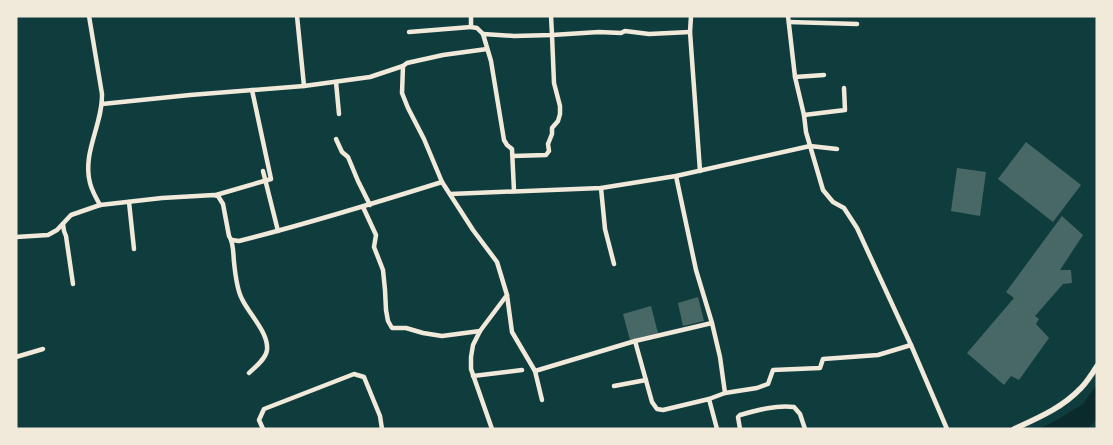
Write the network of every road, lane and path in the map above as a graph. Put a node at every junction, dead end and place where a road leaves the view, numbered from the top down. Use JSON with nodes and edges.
{"nodes":[{"id":1,"x":89,"y":16,"type":"edge"},
{"id":2,"x":297,"y":16,"type":"edge"},
{"id":3,"x":471,"y":16,"type":"edge"},
{"id":4,"x":551,"y":16,"type":"edge"},
{"id":5,"x":691,"y":16,"type":"edge"},
{"id":6,"x":789,"y":19,"type":"edge"},
{"id":7,"x":858,"y":24,"type":"dead end"},
{"id":8,"x":471,"y":27,"type":"junction"},
{"id":9,"x":409,"y":32,"type":"dead end"},
{"id":10,"x":690,"y":32,"type":"junction"},
{"id":11,"x":483,"y":34,"type":"junction"},
{"id":12,"x":552,"y":35,"type":"junction"},
{"id":13,"x":487,"y":49,"type":"junction"},
{"id":14,"x":403,"y":66,"type":"junction"},
{"id":15,"x":824,"y":75,"type":"dead end"},
{"id":16,"x":795,"y":77,"type":"junction"},
{"id":17,"x":336,"y":82,"type":"junction"},
{"id":18,"x":304,"y":86,"type":"junction"},
{"id":19,"x":844,"y":88,"type":"dead end"},
{"id":20,"x":252,"y":90,"type":"junction"},
{"id":21,"x":102,"y":104,"type":"junction"},
{"id":22,"x":339,"y":114,"type":"dead end"},
{"id":23,"x":804,"y":115,"type":"junction"},
{"id":24,"x":336,"y":140,"type":"dead end"},
{"id":25,"x":810,"y":146,"type":"junction"},
{"id":26,"x":836,"y":149,"type":"dead end"},
{"id":27,"x":513,"y":156,"type":"junction"},
{"id":28,"x":700,"y":171,"type":"junction"},
{"id":29,"x":263,"y":172,"type":"dead end"},
{"id":30,"x":676,"y":176,"type":"junction"},
{"id":31,"x":266,"y":181,"type":"junction"},
{"id":32,"x":442,"y":182,"type":"junction"},
{"id":33,"x":601,"y":188,"type":"junction"},
{"id":34,"x":514,"y":191,"type":"junction"},
{"id":35,"x":450,"y":194,"type":"junction"},
{"id":36,"x":216,"y":195,"type":"junction"},
{"id":37,"x":129,"y":202,"type":"junction"},
{"id":38,"x":100,"y":205,"type":"junction"},
{"id":39,"x":370,"y":205,"type":"junction"},
{"id":40,"x":363,"y":207,"type":"junction"},
{"id":41,"x":63,"y":224,"type":"junction"},
{"id":42,"x":278,"y":231,"type":"junction"},
{"id":43,"x":16,"y":237,"type":"edge"},
{"id":44,"x":232,"y":240,"type":"junction"},
{"id":45,"x":134,"y":249,"type":"dead end"},
{"id":46,"x":614,"y":264,"type":"dead end"},
{"id":47,"x":73,"y":284,"type":"dead end"},
{"id":48,"x":507,"y":295,"type":"junction"},
{"id":49,"x":712,"y":323,"type":"junction"},
{"id":50,"x":480,"y":332,"type":"junction"},
{"id":51,"x":635,"y":341,"type":"junction"},
{"id":52,"x":911,"y":345,"type":"junction"},
{"id":53,"x":43,"y":349,"type":"dead end"},
{"id":54,"x":16,"y":357,"type":"edge"},
{"id":55,"x":1097,"y":366,"type":"edge"},
{"id":56,"x":522,"y":370,"type":"dead end"},
{"id":57,"x":535,"y":371,"type":"junction"},
{"id":58,"x":249,"y":374,"type":"dead end"},
{"id":59,"x":473,"y":376,"type":"junction"},
{"id":60,"x":646,"y":380,"type":"junction"},
{"id":61,"x":614,"y":386,"type":"dead end"},
{"id":62,"x":725,"y":393,"type":"junction"},
{"id":63,"x":709,"y":399,"type":"junction"},
{"id":64,"x":542,"y":400,"type":"dead end"},
{"id":65,"x":262,"y":429,"type":"edge"},
{"id":66,"x":382,"y":429,"type":"edge"},
{"id":67,"x":492,"y":429,"type":"edge"},
{"id":68,"x":717,"y":429,"type":"edge"},
{"id":69,"x":740,"y":429,"type":"edge"},
{"id":70,"x":805,"y":429,"type":"edge"},
{"id":71,"x":947,"y":429,"type":"edge"},
{"id":72,"x":1014,"y":429,"type":"edge"}],
"edges":[{"from":1,"to":21,"type":"street"},
{"from":2,"to":18,"type":"street"},
{"from":3,"to":8,"type":"street"},
{"from":4,"to":12,"type":"street"},
{"from":5,"to":10,"type":"street"},
{"from":6,"to":7,"type":"street"},
{"from":6,"to":16,"type":"street"},
{"from":8,"to":9,"type":"street"},
{"from":8,"to":11,"type":"street"},
{"from":10,"to":12,"type":"street"},
{"from":10,"to":28,"type":"street"},
{"from":11,"to":12,"type":"street"},
{"from":11,"to":13,"type":"street"},
{"from":12,"to":27,"type":"street"},
{"from":13,"to":14,"type":"street"},
{"from":13,"to":27,"type":"street"},
{"from":14,"to":17,"type":"street"},
{"from":14,"to":32,"type":"street"},
{"from":15,"to":16,"type":"street"},
{"from":16,"to":23,"type":"street"},
{"from":17,"to":18,"type":"street"},
{"from":17,"to":22,"type":"street"},
{"from":18,"to":20,"type":"street"},
{"from":19,"to":23,"type":"street"},
{"from":20,"to":21,"type":"street"},
{"from":20,"to":31,"type":"street"},
{"from":21,"to":38,"type":"street"},
{"from":23,"to":25,"type":"street"},
{"from":24,"to":39,"type":"street"},
{"from":25,"to":26,"type":"street"},
{"from":25,"to":28,"type":"street"},
{"from":25,"to":52,"type":"street"},
{"from":27,"to":34,"type":"street"},
{"from":28,"to":30,"type":"street"},
{"from":29,"to":31,"type":"street"},
{"from":30,"to":33,"type":"street"},
{"from":30,"to":49,"type":"street"},
{"from":31,"to":36,"type":"street"},
{"from":31,"to":42,"type":"street"},
{"from":32,"to":35,"type":"street"},
{"from":32,"to":39,"type":"street"},
{"from":33,"to":34,"type":"street"},
{"from":33,"to":46,"type":"street"},
{"from":34,"to":35,"type":"street"},
{"from":35,"to":48,"type":"street"},
{"from":36,"to":37,"type":"street"},
{"from":36,"to":44,"type":"street"},
{"from":37,"to":38,"type":"street"},
{"from":37,"to":45,"type":"street"},
{"from":38,"to":41,"type":"street"},
{"from":39,"to":40,"type":"street"},
{"from":40,"to":42,"type":"street"},
{"from":40,"to":50,"type":"street"},
{"from":41,"to":43,"type":"street"},
{"from":41,"to":47,"type":"street"},
{"from":42,"to":44,"type":"street"},
{"from":44,"to":58,"type":"street"},
{"from":48,"to":50,"type":"street"},
{"from":48,"to":57,"type":"street"},
{"from":49,"to":51,"type":"street"},
{"from":49,"to":62,"type":"street"},
{"from":50,"to":59,"type":"street"},
{"from":51,"to":57,"type":"street"},
{"from":51,"to":60,"type":"street"},
{"from":52,"to":62,"type":"street"},
{"from":52,"to":71,"type":"street"},
{"from":53,"to":54,"type":"street"},
{"from":55,"to":72,"type":"street"},
{"from":56,"to":59,"type":"street"},
{"from":57,"to":64,"type":"street"},
{"from":59,"to":67,"type":"street"},
{"from":60,"to":61,"type":"street"},
{"from":60,"to":63,"type":"street"},
{"from":62,"to":63,"type":"street"},
{"from":63,"to":68,"type":"street"},
{"from":65,"to":66,"type":"street"},
{"from":69,"to":70,"type":"street"}]}
